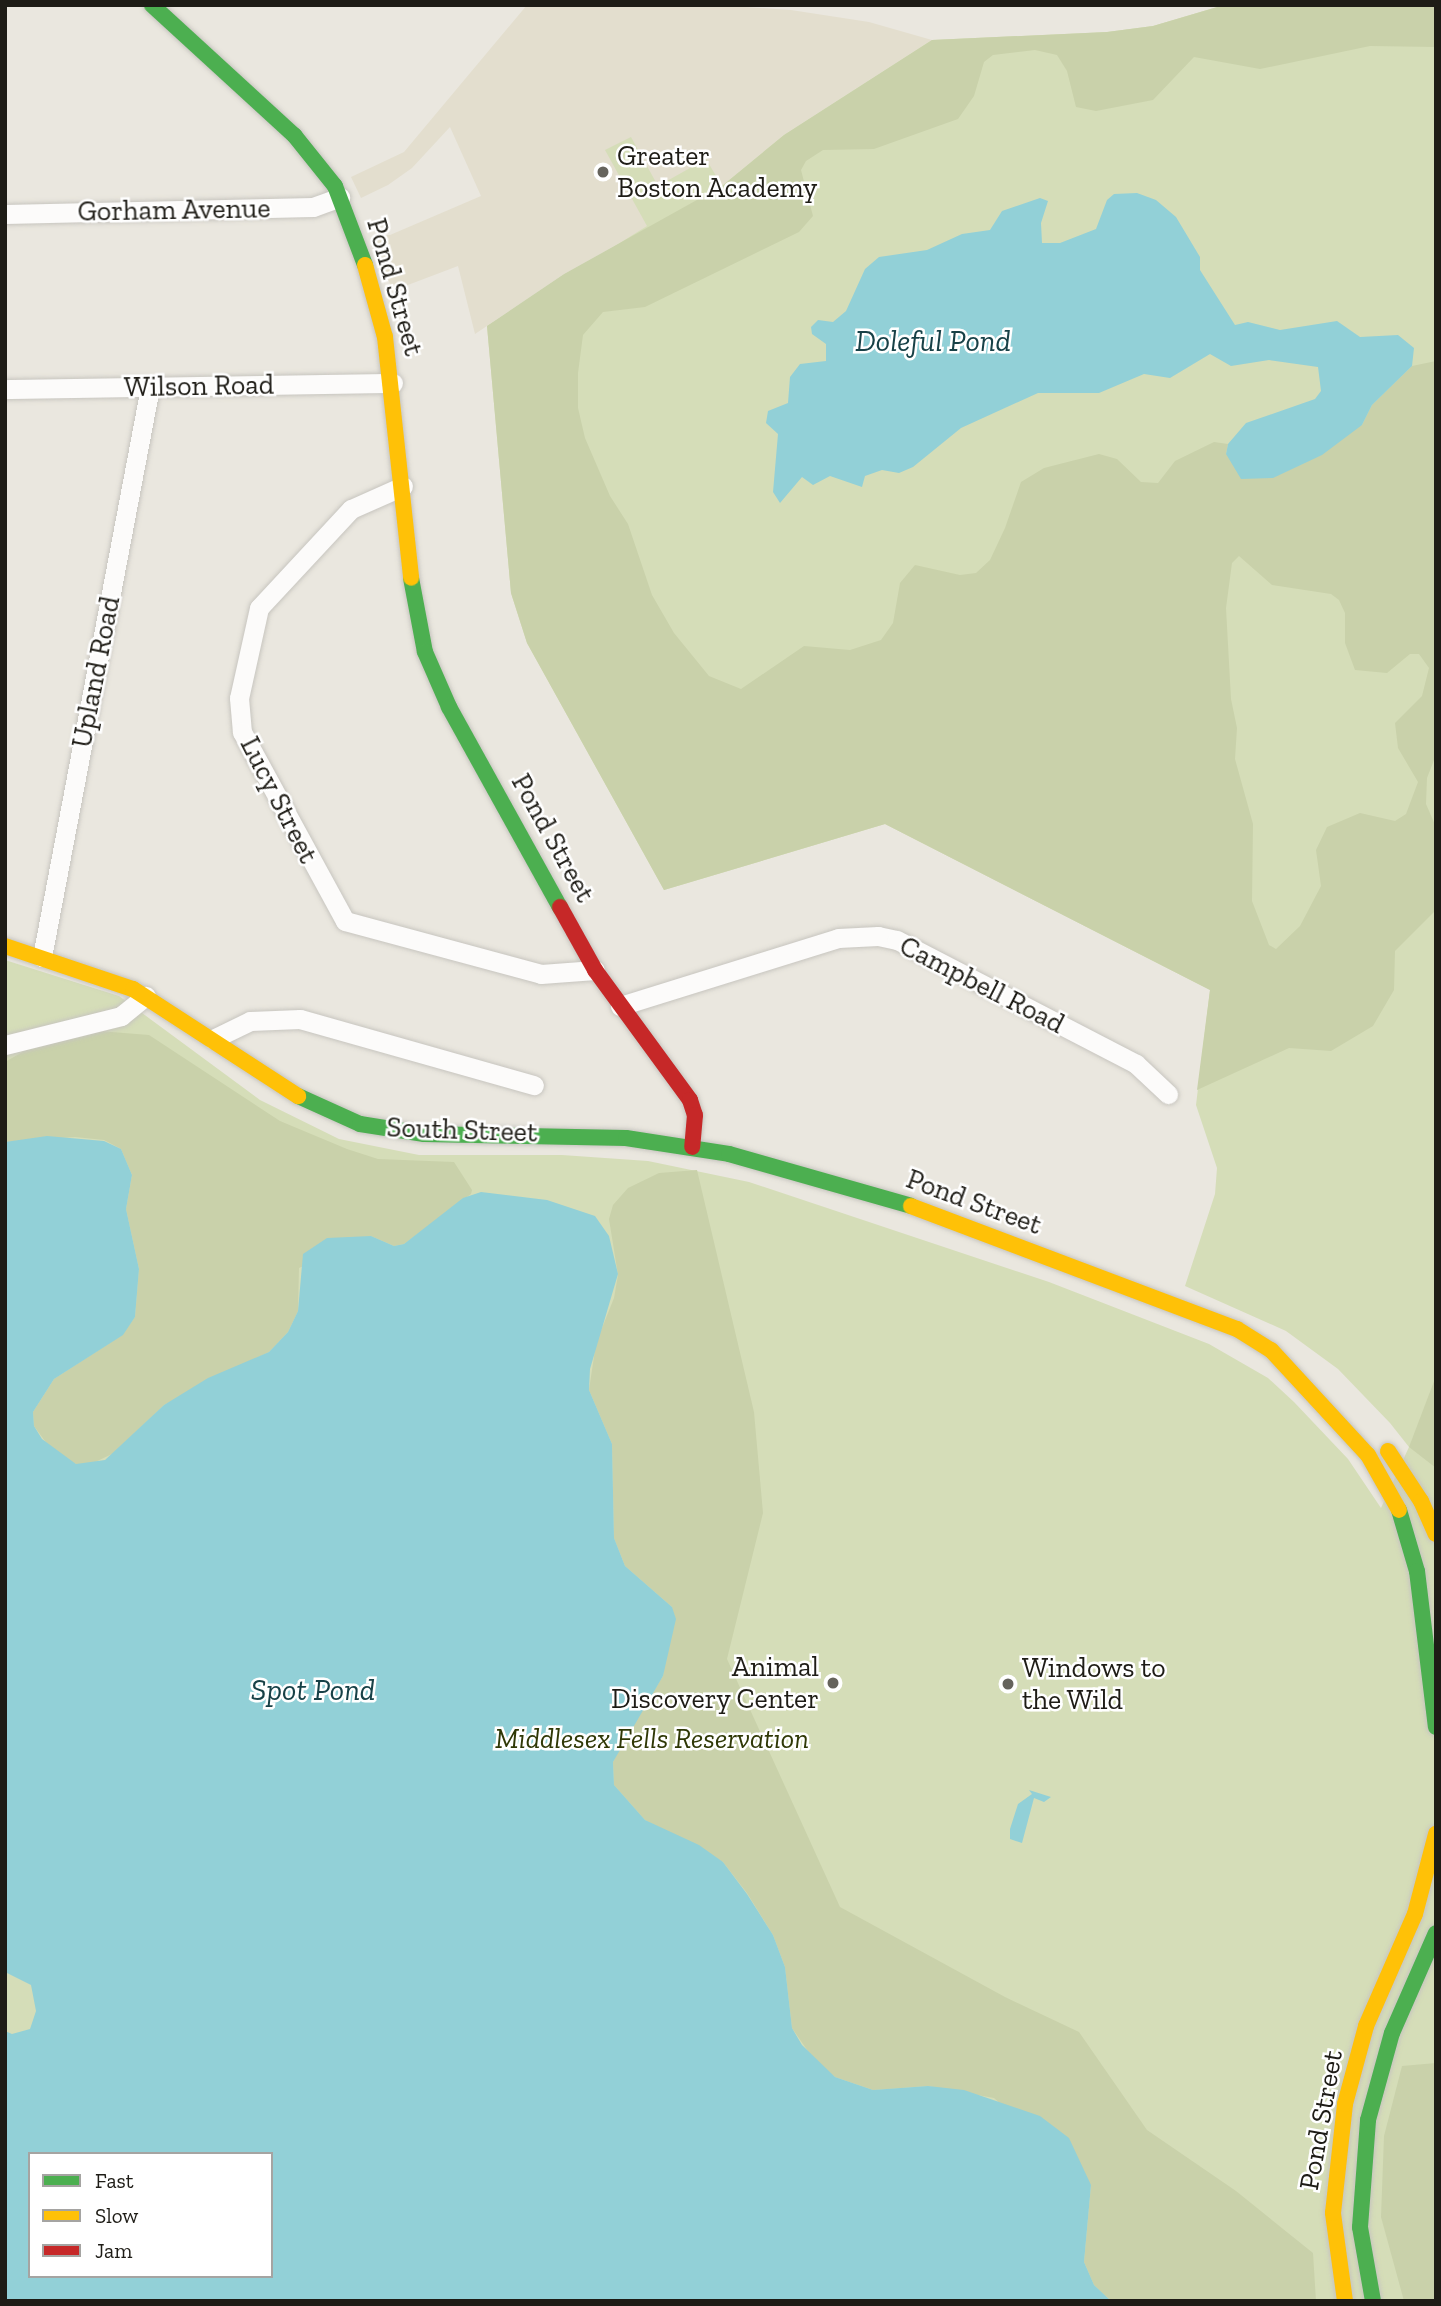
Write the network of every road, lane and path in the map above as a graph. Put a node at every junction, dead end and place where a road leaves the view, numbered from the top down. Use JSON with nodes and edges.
{"nodes":[{"id":1,"x":152,"y":5,"type":"edge"},
{"id":2,"x":340,"y":197,"type":"junction"},
{"id":3,"x":5,"y":214,"type":"edge"},
{"id":4,"x":393,"y":383,"type":"junction"},
{"id":5,"x":150,"y":387,"type":"junction"},
{"id":6,"x":5,"y":389,"type":"edge"},
{"id":7,"x":403,"y":486,"type":"junction"},
{"id":8,"x":5,"y":946,"type":"edge"},
{"id":9,"x":42,"y":957,"type":"junction"},
{"id":10,"x":595,"y":970,"type":"junction"},
{"id":11,"x":146,"y":996,"type":"junction"},
{"id":12,"x":620,"y":1006,"type":"junction"},
{"id":13,"x":213,"y":1040,"type":"junction"},
{"id":14,"x":5,"y":1045,"type":"edge"},
{"id":15,"x":534,"y":1085,"type":"dead end"},
{"id":16,"x":1168,"y":1094,"type":"dead end"},
{"id":17,"x":692,"y":1147,"type":"junction"},
{"id":18,"x":1271,"y":1350,"type":"junction"},
{"id":19,"x":1323,"y":1379,"type":"dead end"},
{"id":20,"x":1377,"y":1436,"type":"dead end"},
{"id":21,"x":1436,"y":1534,"type":"edge"},
{"id":22,"x":1436,"y":1727,"type":"edge"},
{"id":23,"x":1436,"y":1833,"type":"edge"},
{"id":24,"x":1436,"y":1933,"type":"edge"},
{"id":25,"x":1345,"y":2301,"type":"edge"},
{"id":26,"x":1373,"y":2301,"type":"edge"}],
"edges":[{"from":1,"to":2,"type":"main road","name":"Pond Street"},
{"from":2,"to":3,"type":"street","name":"Gorham Avenue"},
{"from":2,"to":4,"type":"main road","name":"Pond Street"},
{"from":4,"to":5,"type":"street","name":"Wilson Road"},
{"from":4,"to":7,"type":"main road","name":"Pond Street"},
{"from":5,"to":6,"type":"street","name":"Wilson Road"},
{"from":5,"to":9,"type":"street","name":"Upland Road"},
{"from":7,"to":10,"type":"main road","name":"Pond Street"},
{"from":7,"to":10,"type":"street","name":"Lucy Street"},
{"from":8,"to":9,"type":"main road","name":"South Street"},
{"from":9,"to":11,"type":"main road","name":"South Street"},
{"from":10,"to":12,"type":"main road","name":"Pond Street"},
{"from":11,"to":13,"type":"main road","name":"South Street"},
{"from":11,"to":14,"type":"street"},
{"from":12,"to":16,"type":"street","name":"Campbell Road"},
{"from":12,"to":17,"type":"main road","name":"Pond Street"},
{"from":13,"to":15,"type":"street","name":"South Street"},
{"from":13,"to":17,"type":"main road","name":"South Street"},
{"from":17,"to":18,"type":"main road","name":"Pond Street"},
{"from":18,"to":19,"type":"main road","name":"Pond Street"},
{"from":18,"to":22,"type":"main road","name":"Pond Street"},
{"from":20,"to":21,"type":"main road"},
{"from":23,"to":25,"type":"main road","name":"Pond Street"},
{"from":24,"to":26,"type":"main road","name":"Pond Street"}]}
